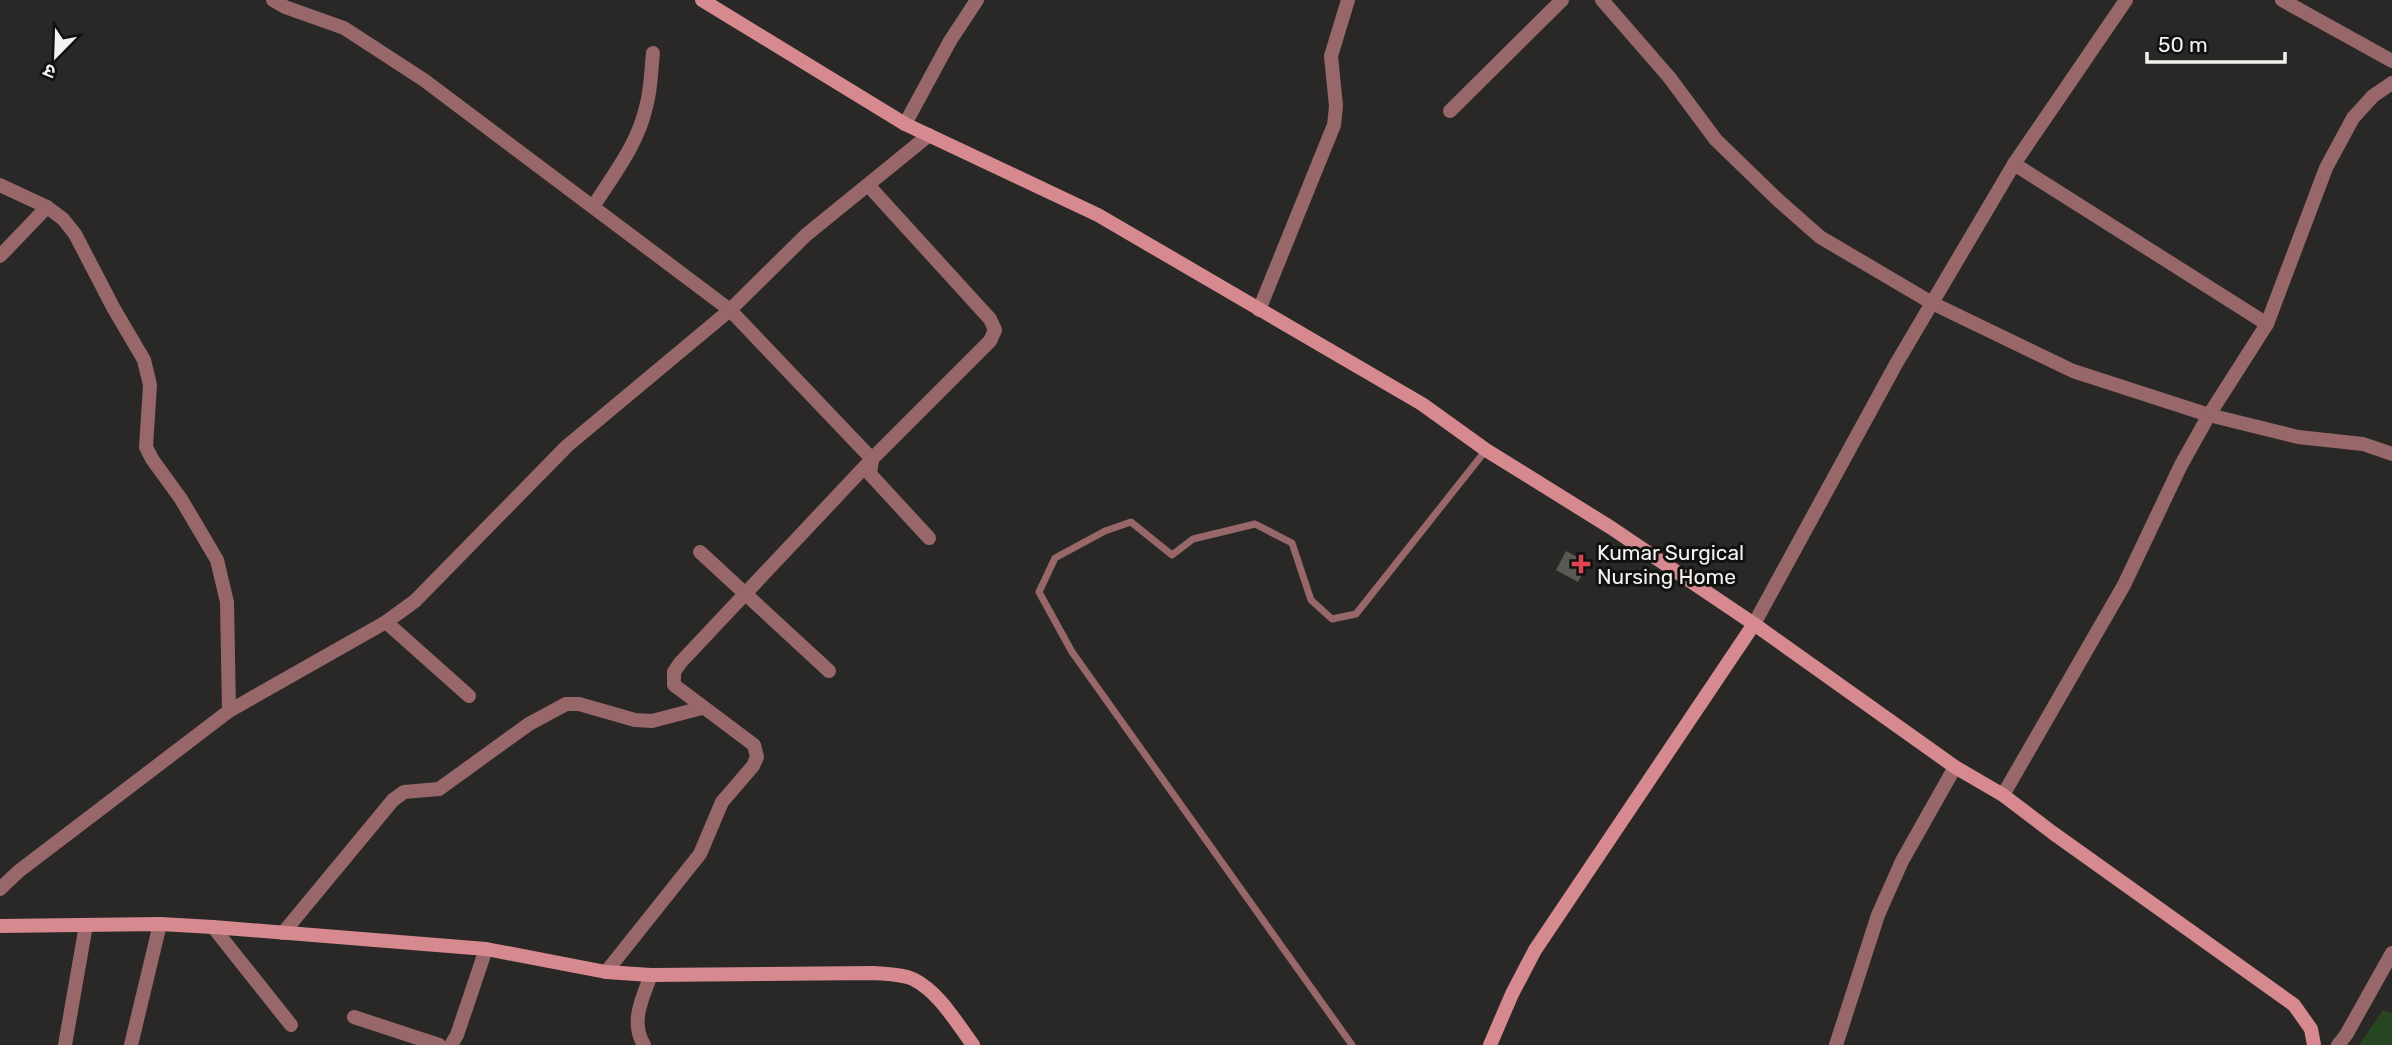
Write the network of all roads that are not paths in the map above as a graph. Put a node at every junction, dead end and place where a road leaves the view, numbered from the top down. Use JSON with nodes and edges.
{"nodes":[{"id":1,"x":273,"y":0,"type":"edge"},
{"id":2,"x":702,"y":0,"type":"edge"},
{"id":3,"x":976,"y":0,"type":"edge"},
{"id":4,"x":1348,"y":0,"type":"edge"},
{"id":5,"x":1562,"y":0,"type":"edge"},
{"id":6,"x":1602,"y":0,"type":"edge"},
{"id":7,"x":2126,"y":0,"type":"edge"},
{"id":8,"x":2282,"y":0,"type":"edge"},
{"id":9,"x":653,"y":53,"type":"dead end"},
{"id":10,"x":2392,"y":61,"type":"edge"},
{"id":11,"x":2392,"y":83,"type":"edge"},
{"id":12,"x":1450,"y":111,"type":"dead end"},
{"id":13,"x":905,"y":124,"type":"junction"},
{"id":14,"x":929,"y":135,"type":"junction"},
{"id":15,"x":2014,"y":164,"type":"junction"},
{"id":16,"x":0,"y":185,"type":"edge"},
{"id":17,"x":868,"y":185,"type":"junction"},
{"id":18,"x":47,"y":207,"type":"junction"},
{"id":19,"x":593,"y":207,"type":"junction"},
{"id":20,"x":0,"y":257,"type":"edge"},
{"id":21,"x":1932,"y":303,"type":"junction"},
{"id":22,"x":730,"y":310,"type":"junction"},
{"id":23,"x":1259,"y":310,"type":"junction"},
{"id":24,"x":2267,"y":324,"type":"junction"},
{"id":25,"x":2209,"y":415,"type":"junction"},
{"id":26,"x":1486,"y":450,"type":"junction"},
{"id":27,"x":2392,"y":454,"type":"edge"},
{"id":28,"x":872,"y":459,"type":"junction"},
{"id":29,"x":929,"y":538,"type":"dead end"},
{"id":30,"x":700,"y":552,"type":"dead end"},
{"id":31,"x":746,"y":594,"type":"junction"},
{"id":32,"x":386,"y":622,"type":"junction"},
{"id":33,"x":1754,"y":624,"type":"junction"},
{"id":34,"x":829,"y":671,"type":"dead end"},
{"id":35,"x":469,"y":696,"type":"dead end"},
{"id":36,"x":702,"y":708,"type":"junction"},
{"id":37,"x":229,"y":711,"type":"junction"},
{"id":38,"x":1955,"y":767,"type":"junction"},
{"id":39,"x":2003,"y":795,"type":"junction"},
{"id":40,"x":0,"y":889,"type":"edge"},
{"id":41,"x":160,"y":924,"type":"junction"},
{"id":42,"x":86,"y":925,"type":"junction"},
{"id":43,"x":0,"y":926,"type":"edge"},
{"id":44,"x":212,"y":927,"type":"junction"},
{"id":45,"x":284,"y":933,"type":"junction"},
{"id":46,"x":486,"y":949,"type":"junction"},
{"id":47,"x":2392,"y":953,"type":"edge"},
{"id":48,"x":606,"y":972,"type":"junction"},
{"id":49,"x":651,"y":975,"type":"junction"},
{"id":50,"x":354,"y":1017,"type":"dead end"},
{"id":51,"x":291,"y":1025,"type":"dead end"},
{"id":52,"x":65,"y":1045,"type":"edge"},
{"id":53,"x":131,"y":1045,"type":"edge"},
{"id":54,"x":439,"y":1045,"type":"edge"},
{"id":55,"x":451,"y":1045,"type":"edge"},
{"id":56,"x":644,"y":1045,"type":"edge"},
{"id":57,"x":973,"y":1045,"type":"edge"},
{"id":58,"x":1352,"y":1045,"type":"edge"},
{"id":59,"x":1490,"y":1045,"type":"edge"},
{"id":60,"x":1836,"y":1045,"type":"edge"},
{"id":61,"x":2314,"y":1045,"type":"edge"},
{"id":62,"x":2338,"y":1045,"type":"edge"}],
"edges":[{"from":1,"to":19,"type":"street"},
{"from":2,"to":13,"type":"street"},
{"from":3,"to":13,"type":"street"},
{"from":4,"to":23,"type":"street"},
{"from":5,"to":12,"type":"street"},
{"from":6,"to":21,"type":"street"},
{"from":7,"to":15,"type":"street"},
{"from":8,"to":10,"type":"street"},
{"from":9,"to":19,"type":"street"},
{"from":11,"to":24,"type":"street"},
{"from":13,"to":14,"type":"street"},
{"from":14,"to":17,"type":"street"},
{"from":14,"to":23,"type":"street"},
{"from":15,"to":21,"type":"street"},
{"from":15,"to":24,"type":"street"},
{"from":16,"to":18,"type":"street"},
{"from":17,"to":22,"type":"street"},
{"from":17,"to":28,"type":"street"},
{"from":18,"to":20,"type":"street"},
{"from":18,"to":37,"type":"street"},
{"from":19,"to":22,"type":"street"},
{"from":21,"to":25,"type":"street"},
{"from":21,"to":33,"type":"street"},
{"from":22,"to":28,"type":"street"},
{"from":22,"to":32,"type":"street"},
{"from":23,"to":26,"type":"street"},
{"from":24,"to":25,"type":"street"},
{"from":25,"to":27,"type":"street"},
{"from":25,"to":39,"type":"street"},
{"from":26,"to":33,"type":"street"},
{"from":26,"to":58,"type":"lane"},
{"from":28,"to":29,"type":"street"},
{"from":28,"to":31,"type":"street"},
{"from":30,"to":31,"type":"street"},
{"from":31,"to":34,"type":"street"},
{"from":31,"to":36,"type":"street"},
{"from":32,"to":35,"type":"street"},
{"from":32,"to":37,"type":"street"},
{"from":33,"to":38,"type":"street"},
{"from":33,"to":59,"type":"street"},
{"from":36,"to":45,"type":"street"},
{"from":36,"to":48,"type":"street"},
{"from":37,"to":40,"type":"street"},
{"from":38,"to":39,"type":"street"},
{"from":38,"to":60,"type":"street"},
{"from":39,"to":61,"type":"street"},
{"from":41,"to":42,"type":"street"},
{"from":41,"to":44,"type":"street"},
{"from":41,"to":53,"type":"street"},
{"from":42,"to":43,"type":"street"},
{"from":42,"to":52,"type":"street"},
{"from":44,"to":45,"type":"street"},
{"from":44,"to":51,"type":"street"},
{"from":45,"to":46,"type":"street"},
{"from":46,"to":48,"type":"street"},
{"from":46,"to":55,"type":"street"},
{"from":47,"to":62,"type":"street"},
{"from":48,"to":49,"type":"street"},
{"from":49,"to":56,"type":"street"},
{"from":49,"to":57,"type":"street"},
{"from":50,"to":54,"type":"street"}]}
